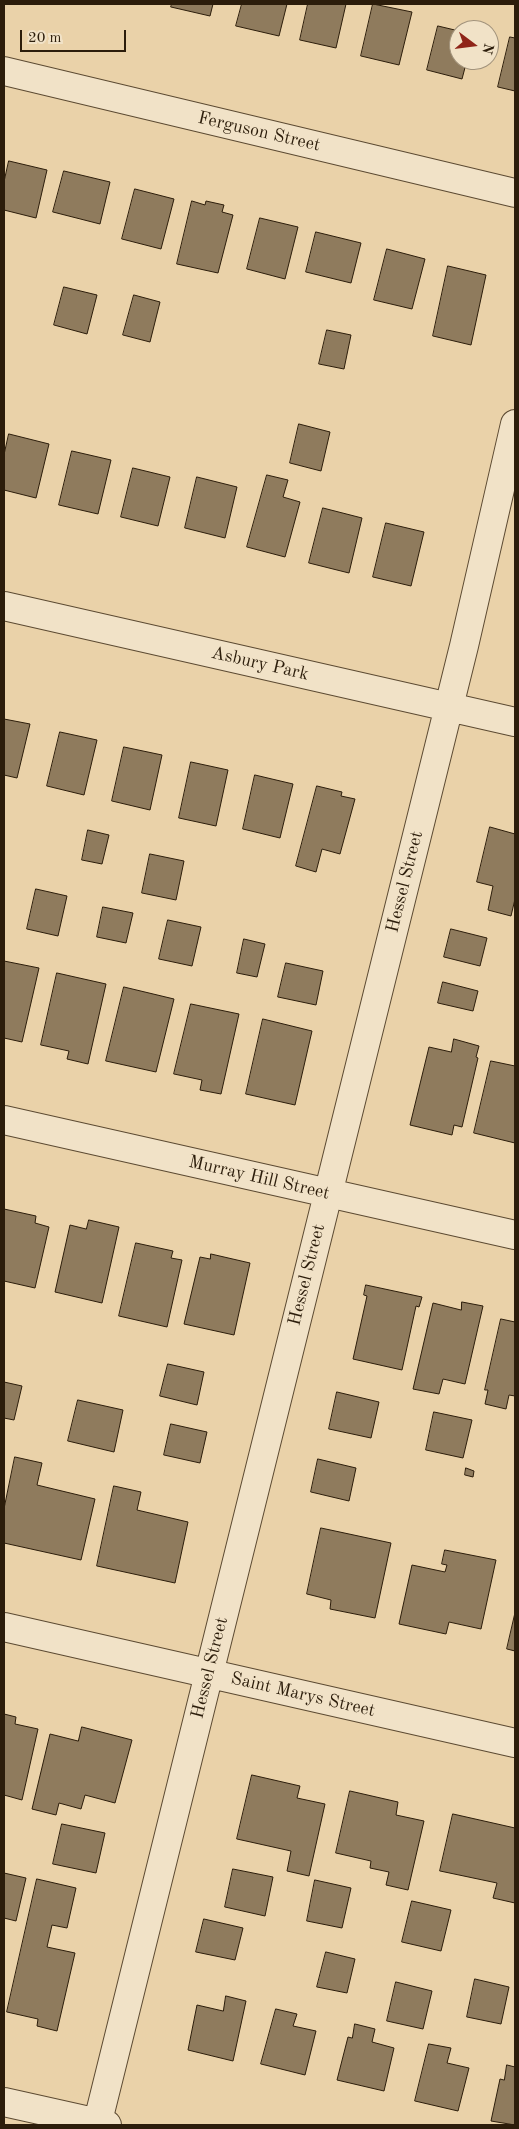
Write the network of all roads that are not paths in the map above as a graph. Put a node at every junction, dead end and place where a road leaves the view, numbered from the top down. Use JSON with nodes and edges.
{"nodes":[{"id":1,"x":4,"y":71,"type":"edge"},
{"id":2,"x":515,"y":192,"type":"edge"},
{"id":3,"x":515,"y":424,"type":"edge"},
{"id":4,"x":4,"y":606,"type":"edge"},
{"id":5,"x":448,"y":706,"type":"junction"},
{"id":6,"x":515,"y":722,"type":"edge"},
{"id":7,"x":4,"y":1120,"type":"edge"},
{"id":8,"x":327,"y":1193,"type":"junction"},
{"id":9,"x":515,"y":1235,"type":"edge"},
{"id":10,"x":4,"y":1627,"type":"edge"},
{"id":11,"x":208,"y":1674,"type":"junction"},
{"id":12,"x":515,"y":1743,"type":"edge"},
{"id":13,"x":4,"y":2102,"type":"edge"},
{"id":14,"x":100,"y":2124,"type":"edge"}],
"edges":[{"from":1,"to":2,"type":"street","name":"Ferguson Street"},
{"from":3,"to":5,"type":"street","name":"Hessel Street"},
{"from":4,"to":5,"type":"street","name":"Asbury Park"},
{"from":5,"to":6,"type":"street","name":"Asbury Park"},
{"from":5,"to":8,"type":"street","name":"Hessel Street"},
{"from":7,"to":8,"type":"street","name":"Murray Hill Street"},
{"from":8,"to":9,"type":"street","name":"Murray Hill Street"},
{"from":8,"to":11,"type":"street","name":"Hessel Street"},
{"from":10,"to":11,"type":"street","name":"Saint Marys Street"},
{"from":11,"to":12,"type":"street","name":"Saint Marys Street"},
{"from":11,"to":14,"type":"street","name":"Hessel Street"},
{"from":13,"to":14,"type":"street"}]}
